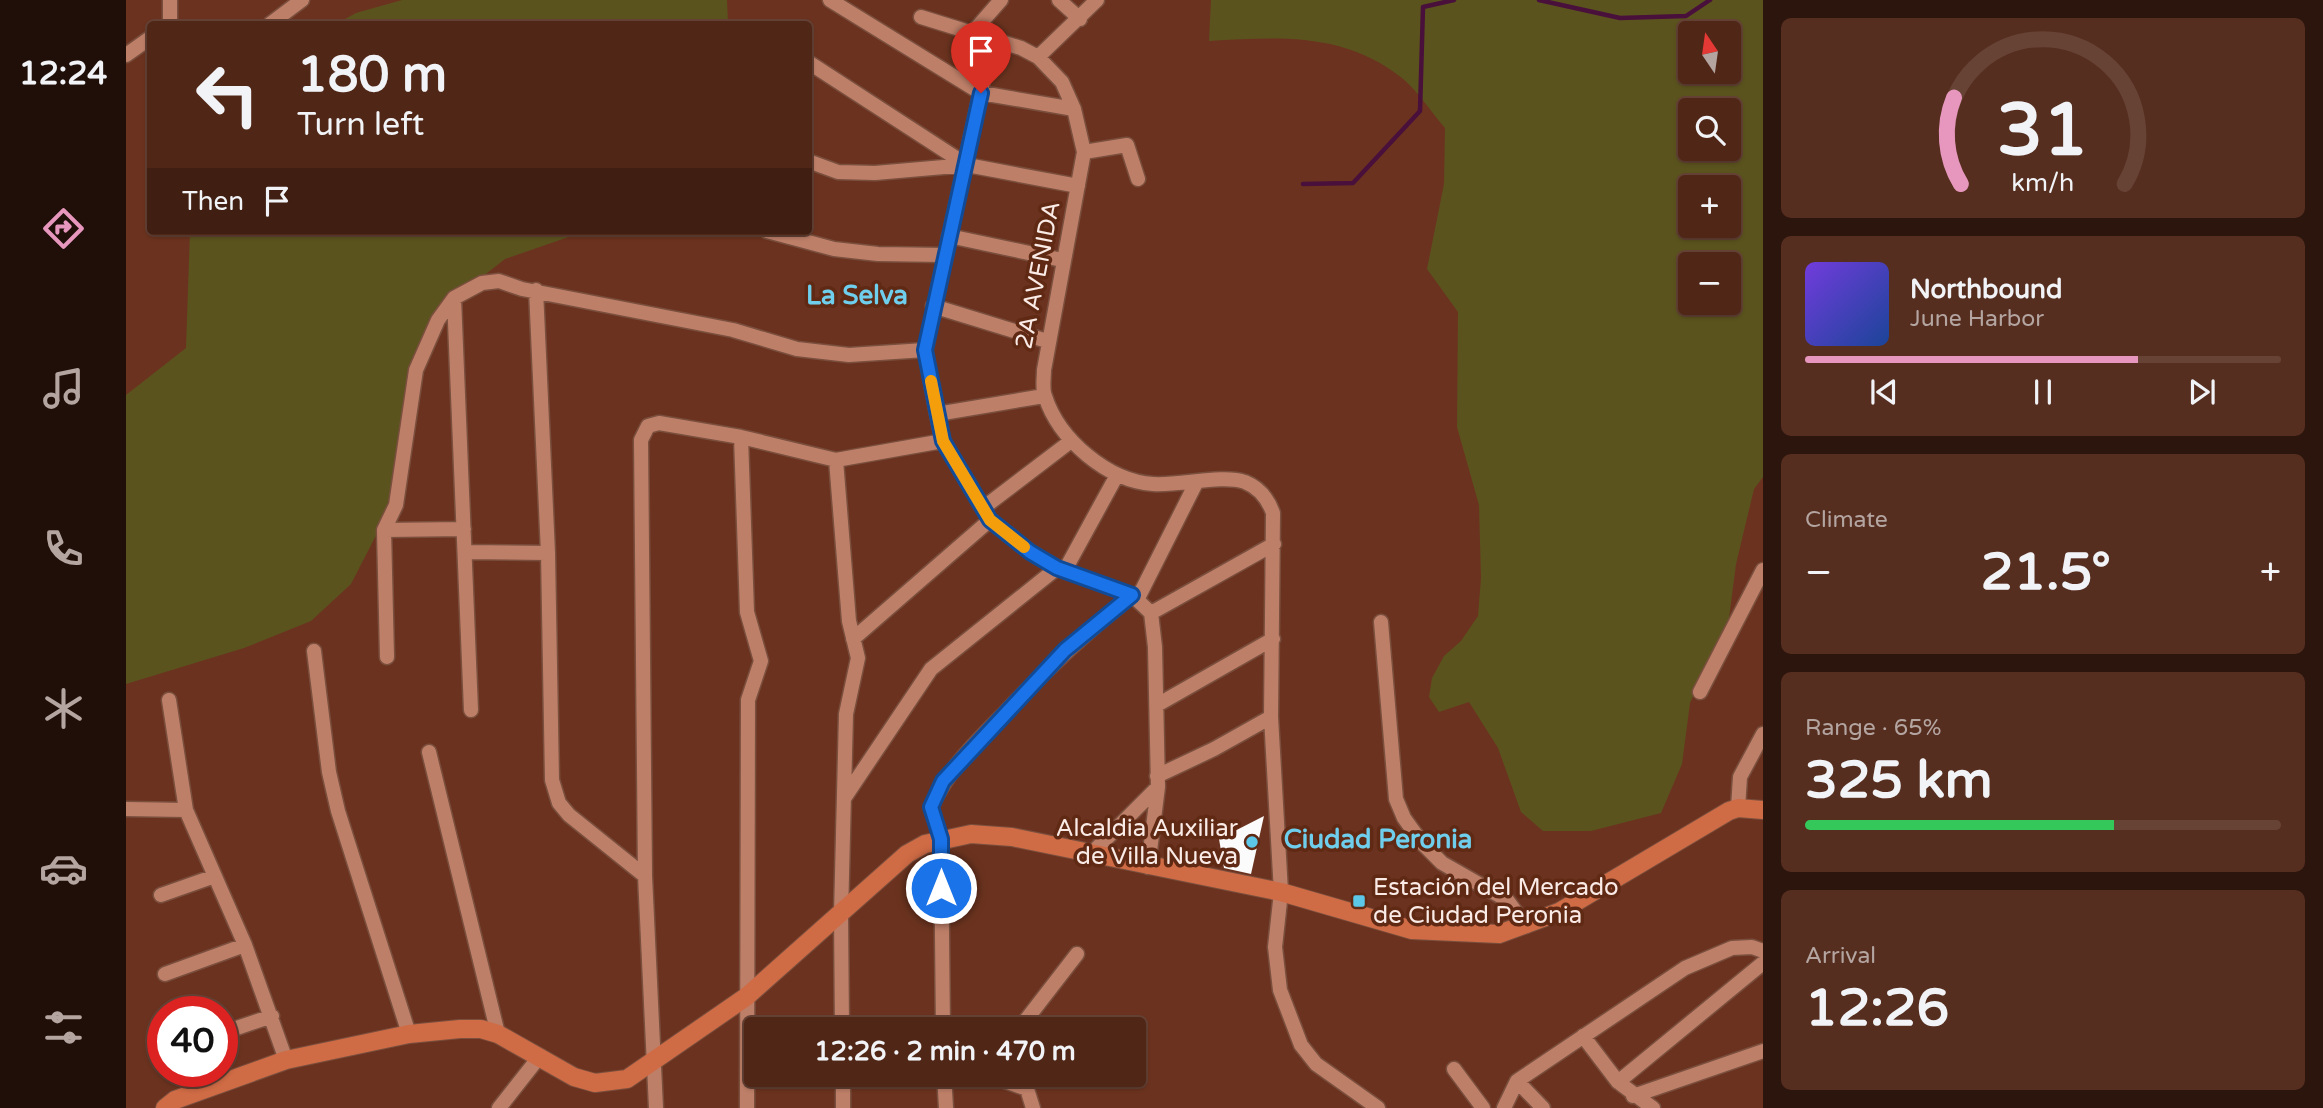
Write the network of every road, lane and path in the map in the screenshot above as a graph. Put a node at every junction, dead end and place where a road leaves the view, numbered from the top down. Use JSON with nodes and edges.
{"nodes":[{"id":1,"x":170,"y":0,"type":"edge"},
{"id":2,"x":302,"y":0,"type":"edge"},
{"id":3,"x":830,"y":0,"type":"edge"},
{"id":4,"x":1001,"y":0,"type":"edge"},
{"id":5,"x":1059,"y":0,"type":"edge"},
{"id":6,"x":1097,"y":0,"type":"edge"},
{"id":7,"x":921,"y":17,"type":"dead end"},
{"id":8,"x":1080,"y":19,"type":"junction"},
{"id":9,"x":170,"y":21,"type":"edge"},
{"id":10,"x":274,"y":21,"type":"edge"},
{"id":11,"x":972,"y":33,"type":"junction"},
{"id":12,"x":147,"y":40,"type":"edge"},
{"id":13,"x":992,"y":40,"type":"junction"},
{"id":14,"x":126,"y":55,"type":"edge"},
{"id":15,"x":1038,"y":57,"type":"junction"},
{"id":16,"x":812,"y":65,"type":"edge"},
{"id":17,"x":981,"y":93,"type":"junction"},
{"id":18,"x":1074,"y":109,"type":"junction"},
{"id":19,"x":1084,"y":152,"type":"junction"},
{"id":20,"x":812,"y":162,"type":"edge"},
{"id":21,"x":967,"y":165,"type":"junction"},
{"id":22,"x":1138,"y":179,"type":"dead end"},
{"id":23,"x":1078,"y":186,"type":"junction"},
{"id":24,"x":782,"y":235,"type":"edge"},
{"id":25,"x":949,"y":236,"type":"junction"},
{"id":26,"x":944,"y":255,"type":"junction"},
{"id":27,"x":1062,"y":260,"type":"junction"},
{"id":28,"x":536,"y":290,"type":"junction"},
{"id":29,"x":454,"y":298,"type":"junction"},
{"id":30,"x":933,"y":306,"type":"junction"},
{"id":31,"x":1047,"y":341,"type":"junction"},
{"id":32,"x":925,"y":350,"type":"junction"},
{"id":33,"x":1044,"y":396,"type":"junction"},
{"id":34,"x":937,"y":414,"type":"junction"},
{"id":35,"x":741,"y":437,"type":"junction"},
{"id":36,"x":943,"y":441,"type":"junction"},
{"id":37,"x":1071,"y":441,"type":"junction"},
{"id":38,"x":836,"y":460,"type":"junction"},
{"id":39,"x":1118,"y":475,"type":"junction"},
{"id":40,"x":1196,"y":483,"type":"junction"},
{"id":41,"x":987,"y":514,"type":"junction"},
{"id":42,"x":464,"y":529,"type":"junction"},
{"id":43,"x":384,"y":530,"type":"junction"},
{"id":44,"x":1274,"y":544,"type":"junction"},
{"id":45,"x":465,"y":552,"type":"junction"},
{"id":46,"x":548,"y":554,"type":"junction"},
{"id":47,"x":1061,"y":569,"type":"junction"},
{"id":48,"x":1763,"y":570,"type":"edge"},
{"id":49,"x":1135,"y":597,"type":"junction"},
{"id":50,"x":1151,"y":613,"type":"junction"},
{"id":51,"x":1381,"y":622,"type":"dead end"},
{"id":52,"x":853,"y":639,"type":"junction"},
{"id":53,"x":1273,"y":639,"type":"junction"},
{"id":54,"x":314,"y":651,"type":"dead end"},
{"id":55,"x":387,"y":657,"type":"dead end"},
{"id":56,"x":1700,"y":692,"type":"dead end"},
{"id":57,"x":169,"y":700,"type":"dead end"},
{"id":58,"x":1157,"y":705,"type":"junction"},
{"id":59,"x":471,"y":710,"type":"dead end"},
{"id":60,"x":1271,"y":717,"type":"junction"},
{"id":61,"x":1763,"y":734,"type":"edge"},
{"id":62,"x":429,"y":752,"type":"dead end"},
{"id":63,"x":1157,"y":781,"type":"junction"},
{"id":64,"x":845,"y":797,"type":"junction"},
{"id":65,"x":1738,"y":808,"type":"junction"},
{"id":66,"x":126,"y":809,"type":"edge"},
{"id":67,"x":186,"y":810,"type":"junction"},
{"id":68,"x":1763,"y":810,"type":"edge"},
{"id":69,"x":941,"y":839,"type":"junction"},
{"id":70,"x":1091,"y":854,"type":"junction"},
{"id":71,"x":1148,"y":867,"type":"junction"},
{"id":72,"x":215,"y":876,"type":"junction"},
{"id":73,"x":645,"y":876,"type":"junction"},
{"id":74,"x":1281,"y":892,"type":"junction"},
{"id":75,"x":161,"y":895,"type":"dead end"},
{"id":76,"x":841,"y":915,"type":"junction"},
{"id":77,"x":1526,"y":926,"type":"junction"},
{"id":78,"x":245,"y":946,"type":"junction"},
{"id":79,"x":1763,"y":951,"type":"edge"},
{"id":80,"x":1077,"y":954,"type":"dead end"},
{"id":81,"x":1763,"y":964,"type":"edge"},
{"id":82,"x":165,"y":974,"type":"dead end"},
{"id":83,"x":746,"y":997,"type":"junction"},
{"id":84,"x":272,"y":1016,"type":"junction"},
{"id":85,"x":842,"y":1017,"type":"edge"},
{"id":86,"x":943,"y":1017,"type":"edge"},
{"id":87,"x":1028,"y":1017,"type":"edge"},
{"id":88,"x":238,"y":1028,"type":"edge"},
{"id":89,"x":409,"y":1034,"type":"junction"},
{"id":90,"x":498,"y":1034,"type":"junction"},
{"id":91,"x":1583,"y":1036,"type":"junction"},
{"id":92,"x":1763,"y":1051,"type":"edge"},
{"id":93,"x":540,"y":1056,"type":"junction"},
{"id":94,"x":655,"y":1059,"type":"junction"},
{"id":95,"x":286,"y":1060,"type":"junction"},
{"id":96,"x":1454,"y":1069,"type":"dead end"},
{"id":97,"x":1517,"y":1081,"type":"junction"},
{"id":98,"x":1618,"y":1082,"type":"junction"},
{"id":99,"x":843,"y":1087,"type":"edge"},
{"id":100,"x":945,"y":1087,"type":"edge"},
{"id":101,"x":1021,"y":1087,"type":"edge"},
{"id":102,"x":1633,"y":1096,"type":"junction"},
{"id":103,"x":165,"y":1108,"type":"edge"},
{"id":104,"x":499,"y":1108,"type":"edge"},
{"id":105,"x":656,"y":1108,"type":"edge"},
{"id":106,"x":747,"y":1108,"type":"edge"},
{"id":107,"x":844,"y":1108,"type":"edge"},
{"id":108,"x":946,"y":1108,"type":"edge"},
{"id":109,"x":1034,"y":1108,"type":"edge"},
{"id":110,"x":1378,"y":1108,"type":"edge"},
{"id":111,"x":1483,"y":1108,"type":"edge"},
{"id":112,"x":1504,"y":1108,"type":"edge"},
{"id":113,"x":1544,"y":1108,"type":"edge"},
{"id":114,"x":1653,"y":1108,"type":"edge"}],
"edges":[{"from":1,"to":9,"type":"street"},
{"from":2,"to":10,"type":"street"},
{"from":3,"to":17,"type":"street"},
{"from":4,"to":11,"type":"street"},
{"from":5,"to":8,"type":"street"},
{"from":6,"to":8,"type":"street"},
{"from":7,"to":11,"type":"street","name":"2A AVENIDA"},
{"from":8,"to":15,"type":"street"},
{"from":11,"to":13,"type":"street","name":"2A AVENIDA"},
{"from":12,"to":14,"type":"street"},
{"from":13,"to":15,"type":"street","name":"2A AVENIDA"},
{"from":13,"to":17,"type":"street"},
{"from":15,"to":18,"type":"street","name":"2A AVENIDA"},
{"from":16,"to":21,"type":"street"},
{"from":17,"to":18,"type":"street"},
{"from":17,"to":21,"type":"street"},
{"from":18,"to":19,"type":"street","name":"2A AVENIDA"},
{"from":19,"to":22,"type":"street"},
{"from":19,"to":23,"type":"street","name":"2A AVENIDA"},
{"from":20,"to":21,"type":"street"},
{"from":21,"to":23,"type":"street"},
{"from":21,"to":25,"type":"street"},
{"from":23,"to":27,"type":"street","name":"2A AVENIDA"},
{"from":24,"to":26,"type":"street"},
{"from":25,"to":26,"type":"street"},
{"from":25,"to":27,"type":"street"},
{"from":26,"to":30,"type":"street"},
{"from":27,"to":31,"type":"street","name":"2A AVENIDA"},
{"from":28,"to":29,"type":"street"},
{"from":28,"to":32,"type":"street"},
{"from":28,"to":46,"type":"street"},
{"from":29,"to":42,"type":"street"},
{"from":29,"to":43,"type":"street"},
{"from":30,"to":31,"type":"street"},
{"from":30,"to":32,"type":"street"},
{"from":31,"to":33,"type":"street","name":"2A AVENIDA"},
{"from":32,"to":34,"type":"street"},
{"from":33,"to":34,"type":"street"},
{"from":33,"to":37,"type":"street"},
{"from":34,"to":36,"type":"street"},
{"from":35,"to":38,"type":"street"},
{"from":35,"to":73,"type":"street"},
{"from":35,"to":83,"type":"street"},
{"from":36,"to":38,"type":"street"},
{"from":36,"to":41,"type":"street"},
{"from":37,"to":39,"type":"street"},
{"from":37,"to":41,"type":"street"},
{"from":38,"to":52,"type":"street"},
{"from":39,"to":40,"type":"street"},
{"from":39,"to":47,"type":"street"},
{"from":40,"to":44,"type":"street"},
{"from":40,"to":49,"type":"street"},
{"from":41,"to":47,"type":"street"},
{"from":41,"to":52,"type":"street"},
{"from":42,"to":43,"type":"street"},
{"from":42,"to":45,"type":"street"},
{"from":43,"to":55,"type":"street"},
{"from":44,"to":50,"type":"street"},
{"from":44,"to":53,"type":"street"},
{"from":45,"to":46,"type":"street"},
{"from":45,"to":59,"type":"street"},
{"from":46,"to":73,"type":"street"},
{"from":47,"to":49,"type":"street"},
{"from":47,"to":64,"type":"street"},
{"from":48,"to":56,"type":"street"},
{"from":49,"to":50,"type":"street"},
{"from":49,"to":69,"type":"street"},
{"from":50,"to":58,"type":"street"},
{"from":51,"to":77,"type":"street"},
{"from":52,"to":64,"type":"street"},
{"from":53,"to":58,"type":"street"},
{"from":53,"to":60,"type":"street"},
{"from":54,"to":89,"type":"street"},
{"from":57,"to":67,"type":"street"},
{"from":58,"to":63,"type":"street"},
{"from":60,"to":63,"type":"street"},
{"from":60,"to":74,"type":"street"},
{"from":61,"to":65,"type":"street"},
{"from":62,"to":90,"type":"street"},
{"from":63,"to":70,"type":"street"},
{"from":63,"to":71,"type":"street"},
{"from":64,"to":76,"type":"street"},
{"from":65,"to":68,"type":"main road"},
{"from":65,"to":77,"type":"main road"},
{"from":66,"to":67,"type":"street"},
{"from":67,"to":72,"type":"street"},
{"from":69,"to":70,"type":"main road"},
{"from":69,"to":76,"type":"main road"},
{"from":69,"to":86,"type":"street"},
{"from":70,"to":71,"type":"main road"},
{"from":71,"to":74,"type":"main road"},
{"from":72,"to":75,"type":"street"},
{"from":72,"to":78,"type":"street"},
{"from":73,"to":94,"type":"street"},
{"from":74,"to":77,"type":"main road"},
{"from":74,"to":110,"type":"street"},
{"from":76,"to":83,"type":"main road"},
{"from":76,"to":85,"type":"street"},
{"from":78,"to":82,"type":"street"},
{"from":78,"to":84,"type":"street"},
{"from":79,"to":91,"type":"street"},
{"from":80,"to":87,"type":"street"},
{"from":81,"to":98,"type":"street"},
{"from":83,"to":94,"type":"main road"},
{"from":83,"to":106,"type":"street"},
{"from":84,"to":88,"type":"street"},
{"from":84,"to":95,"type":"street"},
{"from":89,"to":90,"type":"main road"},
{"from":89,"to":95,"type":"main road"},
{"from":90,"to":93,"type":"main road"},
{"from":91,"to":97,"type":"street"},
{"from":91,"to":98,"type":"street"},
{"from":92,"to":102,"type":"street"},
{"from":93,"to":94,"type":"main road"},
{"from":93,"to":104,"type":"street"},
{"from":94,"to":105,"type":"street"},
{"from":95,"to":103,"type":"main road"},
{"from":96,"to":111,"type":"street"},
{"from":97,"to":112,"type":"street"},
{"from":97,"to":113,"type":"street"},
{"from":98,"to":102,"type":"street"},
{"from":99,"to":107,"type":"street"},
{"from":100,"to":108,"type":"street"},
{"from":101,"to":109,"type":"street"},
{"from":102,"to":114,"type":"street"}]}
